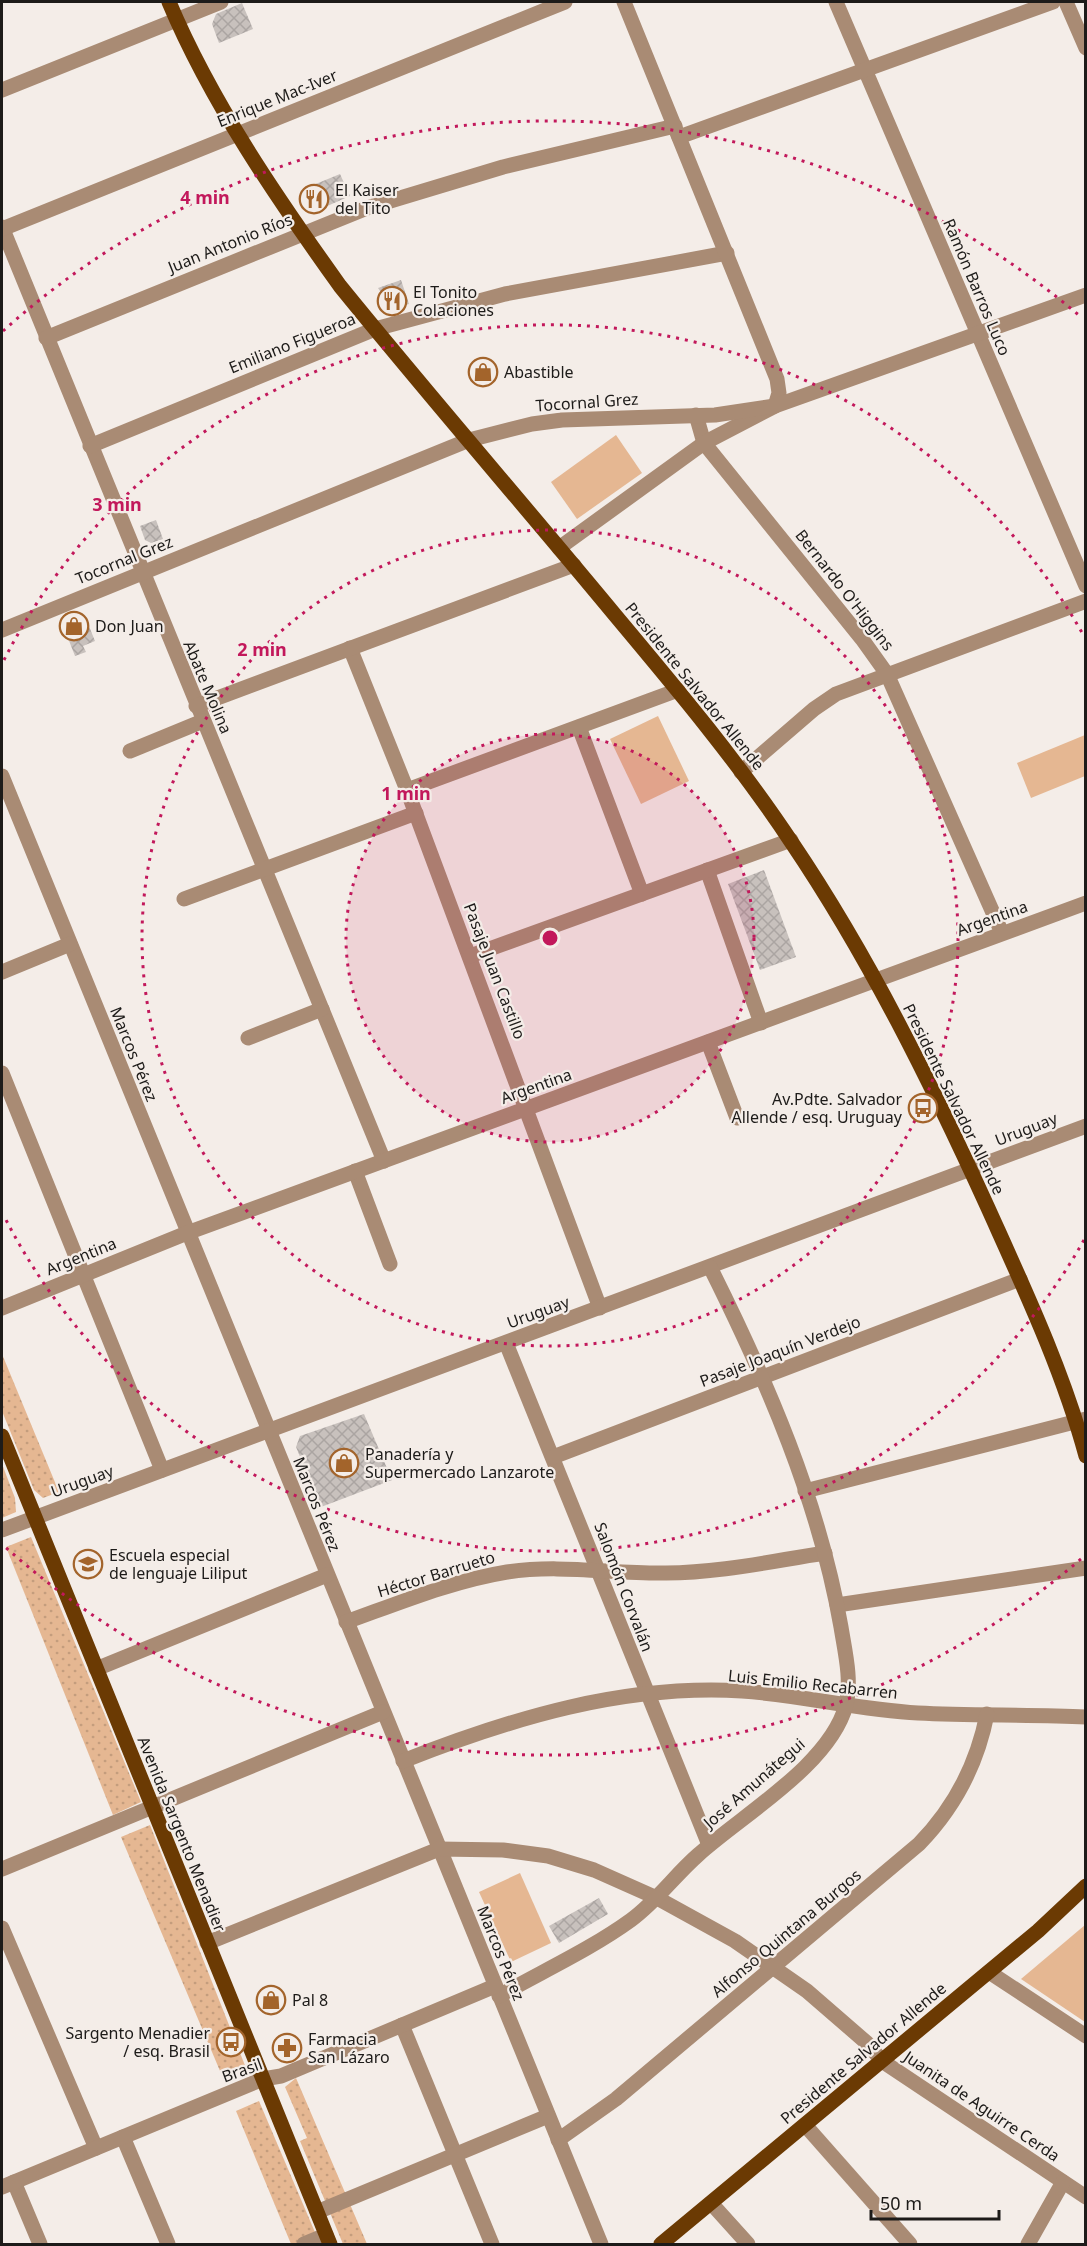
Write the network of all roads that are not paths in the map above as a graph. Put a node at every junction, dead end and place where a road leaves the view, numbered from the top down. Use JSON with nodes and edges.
{"nodes":[{"id":1,"x":169,"y":2,"type":"edge"},
{"id":2,"x":221,"y":2,"type":"edge"},
{"id":3,"x":565,"y":2,"type":"edge"},
{"id":4,"x":624,"y":2,"type":"edge"},
{"id":5,"x":836,"y":2,"type":"edge"},
{"id":6,"x":1053,"y":2,"type":"edge"},
{"id":7,"x":1066,"y":2,"type":"edge"},
{"id":8,"x":177,"y":19,"type":"junction"},
{"id":9,"x":1086,"y":48,"type":"edge"},
{"id":10,"x":865,"y":70,"type":"junction"},
{"id":11,"x":2,"y":90,"type":"edge"},
{"id":12,"x":677,"y":132,"type":"junction"},
{"id":13,"x":239,"y":133,"type":"junction"},
{"id":14,"x":2,"y":228,"type":"edge"},
{"id":15,"x":302,"y":233,"type":"junction"},
{"id":16,"x":726,"y":253,"type":"junction"},
{"id":17,"x":1086,"y":295,"type":"edge"},
{"id":18,"x":375,"y":329,"type":"junction"},
{"id":19,"x":978,"y":334,"type":"junction"},
{"id":20,"x":46,"y":338,"type":"junction"},
{"id":21,"x":775,"y":406,"type":"junction"},
{"id":22,"x":696,"y":415,"type":"junction"},
{"id":23,"x":469,"y":441,"type":"junction"},
{"id":24,"x":704,"y":442,"type":"junction"},
{"id":25,"x":90,"y":446,"type":"junction"},
{"id":26,"x":559,"y":548,"type":"junction"},
{"id":27,"x":574,"y":565,"type":"junction"},
{"id":28,"x":142,"y":573,"type":"junction"},
{"id":29,"x":1086,"y":586,"type":"edge"},
{"id":30,"x":1086,"y":602,"type":"edge"},
{"id":31,"x":2,"y":630,"type":"edge"},
{"id":32,"x":350,"y":648,"type":"junction"},
{"id":33,"x":887,"y":674,"type":"junction"},
{"id":34,"x":678,"y":690,"type":"junction"},
{"id":35,"x":196,"y":705,"type":"junction"},
{"id":36,"x":203,"y":721,"type":"junction"},
{"id":37,"x":579,"y":727,"type":"junction"},
{"id":38,"x":130,"y":751,"type":"dead end"},
{"id":39,"x":741,"y":772,"type":"junction"},
{"id":40,"x":2,"y":776,"type":"edge"},
{"id":41,"x":407,"y":790,"type":"junction"},
{"id":42,"x":416,"y":813,"type":"junction"},
{"id":43,"x":790,"y":840,"type":"junction"},
{"id":44,"x":264,"y":868,"type":"junction"},
{"id":45,"x":708,"y":870,"type":"junction"},
{"id":46,"x":642,"y":894,"type":"junction"},
{"id":47,"x":184,"y":899,"type":"dead end"},
{"id":48,"x":1086,"y":903,"type":"edge"},
{"id":49,"x":1002,"y":933,"type":"junction"},
{"id":50,"x":70,"y":944,"type":"junction"},
{"id":51,"x":470,"y":956,"type":"junction"},
{"id":52,"x":2,"y":972,"type":"edge"},
{"id":53,"x":876,"y":980,"type":"junction"},
{"id":54,"x":322,"y":1009,"type":"junction"},
{"id":55,"x":760,"y":1023,"type":"junction"},
{"id":56,"x":248,"y":1038,"type":"dead end"},
{"id":57,"x":708,"y":1042,"type":"junction"},
{"id":58,"x":2,"y":1073,"type":"edge"},
{"id":59,"x":527,"y":1108,"type":"junction"},
{"id":60,"x":737,"y":1118,"type":"dead end"},
{"id":61,"x":1084,"y":1130,"type":"edge"},
{"id":62,"x":384,"y":1161,"type":"junction"},
{"id":63,"x":971,"y":1171,"type":"junction"},
{"id":64,"x":355,"y":1172,"type":"junction"},
{"id":65,"x":187,"y":1233,"type":"junction"},
{"id":66,"x":390,"y":1264,"type":"dead end"},
{"id":67,"x":710,"y":1267,"type":"junction"},
{"id":68,"x":83,"y":1275,"type":"junction"},
{"id":69,"x":1020,"y":1279,"type":"junction"},
{"id":70,"x":2,"y":1308,"type":"edge"},
{"id":71,"x":600,"y":1308,"type":"junction"},
{"id":72,"x":506,"y":1343,"type":"junction"},
{"id":73,"x":762,"y":1377,"type":"junction"},
{"id":74,"x":1081,"y":1420,"type":"edge"},
{"id":75,"x":268,"y":1431,"type":"junction"},
{"id":76,"x":2,"y":1436,"type":"edge"},
{"id":77,"x":1086,"y":1456,"type":"edge"},
{"id":78,"x":553,"y":1458,"type":"junction"},
{"id":79,"x":162,"y":1470,"type":"junction"},
{"id":80,"x":805,"y":1491,"type":"junction"},
{"id":81,"x":35,"y":1518,"type":"junction"},
{"id":82,"x":2,"y":1530,"type":"edge"},
{"id":83,"x":825,"y":1553,"type":"junction"},
{"id":84,"x":1086,"y":1568,"type":"edge"},
{"id":85,"x":599,"y":1570,"type":"junction"},
{"id":86,"x":327,"y":1575,"type":"junction"},
{"id":87,"x":837,"y":1605,"type":"junction"},
{"id":88,"x":346,"y":1622,"type":"junction"},
{"id":89,"x":96,"y":1669,"type":"junction"},
{"id":90,"x":647,"y":1695,"type":"junction"},
{"id":91,"x":846,"y":1705,"type":"junction"},
{"id":92,"x":383,"y":1712,"type":"junction"},
{"id":93,"x":987,"y":1714,"type":"junction"},
{"id":94,"x":1086,"y":1717,"type":"edge"},
{"id":95,"x":403,"y":1761,"type":"junction"},
{"id":96,"x":152,"y":1807,"type":"junction"},
{"id":97,"x":709,"y":1845,"type":"junction"},
{"id":98,"x":439,"y":1849,"type":"junction"},
{"id":99,"x":2,"y":1869,"type":"edge"},
{"id":100,"x":1086,"y":1886,"type":"edge"},
{"id":101,"x":657,"y":1898,"type":"junction"},
{"id":102,"x":2,"y":1928,"type":"edge"},
{"id":103,"x":207,"y":1943,"type":"junction"},
{"id":104,"x":773,"y":1967,"type":"junction"},
{"id":105,"x":989,"y":1972,"type":"junction"},
{"id":106,"x":497,"y":1991,"type":"junction"},
{"id":107,"x":402,"y":2025,"type":"junction"},
{"id":108,"x":1086,"y":2036,"type":"edge"},
{"id":109,"x":882,"y":2061,"type":"junction"},
{"id":110,"x":263,"y":2079,"type":"junction"},
{"id":111,"x":548,"y":2116,"type":"junction"},
{"id":112,"x":805,"y":2125,"type":"junction"},
{"id":113,"x":123,"y":2137,"type":"junction"},
{"id":114,"x":558,"y":2140,"type":"junction"},
{"id":115,"x":96,"y":2148,"type":"junction"},
{"id":116,"x":455,"y":2155,"type":"junction"},
{"id":117,"x":1063,"y":2182,"type":"junction"},
{"id":118,"x":8,"y":2184,"type":"edge"},
{"id":119,"x":1086,"y":2197,"type":"edge"},
{"id":120,"x":711,"y":2203,"type":"junction"},
{"id":121,"x":317,"y":2212,"type":"junction"},
{"id":122,"x":328,"y":2240,"type":"edge"},
{"id":123,"x":40,"y":2244,"type":"edge"},
{"id":124,"x":168,"y":2244,"type":"edge"},
{"id":125,"x":304,"y":2244,"type":"edge"},
{"id":126,"x":492,"y":2244,"type":"edge"},
{"id":127,"x":601,"y":2244,"type":"edge"},
{"id":128,"x":661,"y":2244,"type":"edge"},
{"id":129,"x":748,"y":2244,"type":"edge"},
{"id":130,"x":910,"y":2244,"type":"edge"},
{"id":131,"x":1028,"y":2244,"type":"edge"}],
"edges":[{"from":1,"to":8,"type":"main road","name":"Presidente Salvador Allende"},
{"from":2,"to":8,"type":"street"},
{"from":3,"to":13,"type":"street","name":"Enrique Mac-Iver"},
{"from":4,"to":12,"type":"street"},
{"from":5,"to":10,"type":"street","name":"Ramón Barros Luco"},
{"from":6,"to":10,"type":"street","name":"Juan Antonio Ríos"},
{"from":7,"to":9,"type":"street"},
{"from":8,"to":11,"type":"street"},
{"from":8,"to":13,"type":"main road","name":"Presidente Salvador Allende"},
{"from":10,"to":12,"type":"street","name":"Juan Antonio Ríos"},
{"from":10,"to":19,"type":"street","name":"Ramón Barros Luco"},
{"from":12,"to":15,"type":"street","name":"Juan Antonio Ríos"},
{"from":12,"to":16,"type":"street"},
{"from":13,"to":14,"type":"street","name":"Enrique Mac-Iver"},
{"from":13,"to":15,"type":"main road","name":"Presidente Salvador Allende"},
{"from":14,"to":20,"type":"street","name":"Abate Molina"},
{"from":15,"to":18,"type":"main road","name":"Presidente Salvador Allende"},
{"from":15,"to":20,"type":"street","name":"Juan Antonio Ríos"},
{"from":16,"to":18,"type":"street","name":"Emiliano Figueroa"},
{"from":16,"to":21,"type":"street"},
{"from":17,"to":19,"type":"street","name":"Tocornal Grez"},
{"from":18,"to":23,"type":"main road","name":"Presidente Salvador Allende"},
{"from":18,"to":25,"type":"street","name":"Emiliano Figueroa"},
{"from":19,"to":21,"type":"street","name":"Tocornal Grez"},
{"from":19,"to":29,"type":"street","name":"Ramón Barros Luco"},
{"from":20,"to":25,"type":"street","name":"Abate Molina"},
{"from":21,"to":22,"type":"street","name":"Tocornal Grez"},
{"from":21,"to":24,"type":"street"},
{"from":22,"to":23,"type":"street","name":"Tocornal Grez"},
{"from":22,"to":24,"type":"street","name":"Bernardo O'Higgins"},
{"from":23,"to":26,"type":"main road","name":"Presidente Salvador Allende"},
{"from":23,"to":28,"type":"street","name":"Tocornal Grez"},
{"from":24,"to":26,"type":"street"},
{"from":24,"to":33,"type":"street","name":"Bernardo O'Higgins"},
{"from":25,"to":28,"type":"street","name":"Abate Molina"},
{"from":26,"to":27,"type":"main road","name":"Presidente Salvador Allende"},
{"from":27,"to":32,"type":"street"},
{"from":27,"to":34,"type":"main road","name":"Presidente Salvador Allende"},
{"from":28,"to":31,"type":"street","name":"Tocornal Grez"},
{"from":28,"to":35,"type":"street","name":"Abate Molina"},
{"from":30,"to":33,"type":"street"},
{"from":32,"to":35,"type":"street"},
{"from":32,"to":41,"type":"street","name":"Pasaje Juan Castillo"},
{"from":33,"to":39,"type":"street"},
{"from":33,"to":49,"type":"street","name":"Bernardo O'Higgins"},
{"from":34,"to":37,"type":"street"},
{"from":34,"to":39,"type":"main road","name":"Presidente Salvador Allende"},
{"from":35,"to":36,"type":"street","name":"Abate Molina"},
{"from":36,"to":38,"type":"street"},
{"from":36,"to":44,"type":"street","name":"Abate Molina"},
{"from":37,"to":41,"type":"street"},
{"from":37,"to":46,"type":"street"},
{"from":39,"to":43,"type":"main road","name":"Presidente Salvador Allende"},
{"from":40,"to":50,"type":"street","name":"Marcos Pérez"},
{"from":41,"to":42,"type":"street","name":"Pasaje Juan Castillo"},
{"from":42,"to":44,"type":"street"},
{"from":42,"to":51,"type":"street","name":"Pasaje Juan Castillo"},
{"from":43,"to":45,"type":"street"},
{"from":43,"to":53,"type":"main road","name":"Presidente Salvador Allende"},
{"from":44,"to":47,"type":"street"},
{"from":44,"to":54,"type":"street","name":"Abate Molina"},
{"from":45,"to":46,"type":"street"},
{"from":45,"to":55,"type":"street"},
{"from":46,"to":51,"type":"street"},
{"from":48,"to":49,"type":"street","name":"Argentina"},
{"from":49,"to":53,"type":"street","name":"Argentina"},
{"from":50,"to":52,"type":"street"},
{"from":50,"to":65,"type":"street","name":"Marcos Pérez"},
{"from":51,"to":59,"type":"street","name":"Pasaje Juan Castillo"},
{"from":53,"to":55,"type":"street","name":"Argentina"},
{"from":53,"to":63,"type":"main road","name":"Presidente Salvador Allende"},
{"from":54,"to":56,"type":"street"},
{"from":54,"to":62,"type":"street","name":"Abate Molina"},
{"from":55,"to":57,"type":"street","name":"Argentina"},
{"from":57,"to":59,"type":"street","name":"Argentina"},
{"from":57,"to":60,"type":"street"},
{"from":58,"to":68,"type":"street"},
{"from":59,"to":62,"type":"street","name":"Argentina"},
{"from":59,"to":71,"type":"street","name":"Pasaje Juan Castillo"},
{"from":61,"to":63,"type":"street","name":"Uruguay"},
{"from":62,"to":64,"type":"street","name":"Argentina"},
{"from":63,"to":67,"type":"street","name":"Uruguay"},
{"from":63,"to":69,"type":"main road","name":"Presidente Salvador Allende"},
{"from":64,"to":65,"type":"street","name":"Argentina"},
{"from":64,"to":66,"type":"street"},
{"from":65,"to":68,"type":"street","name":"Argentina"},
{"from":65,"to":75,"type":"street","name":"Marcos Pérez"},
{"from":67,"to":71,"type":"street","name":"Uruguay"},
{"from":67,"to":73,"type":"street","name":"José Amunátegui"},
{"from":68,"to":70,"type":"street","name":"Argentina"},
{"from":68,"to":79,"type":"street"},
{"from":69,"to":73,"type":"street","name":"Pasaje Joaquín Verdejo"},
{"from":69,"to":74,"type":"main road","name":"Presidente Salvador Allende"},
{"from":71,"to":72,"type":"street","name":"Uruguay"},
{"from":72,"to":75,"type":"street","name":"Uruguay"},
{"from":72,"to":78,"type":"street","name":"Salomón Corvalán"},
{"from":73,"to":78,"type":"street","name":"Pasaje Joaquín Verdejo"},
{"from":73,"to":80,"type":"street","name":"José Amunátegui"},
{"from":74,"to":77,"type":"main road","name":"Presidente Salvador Allende"},
{"from":74,"to":80,"type":"street"},
{"from":75,"to":79,"type":"street","name":"Uruguay"},
{"from":75,"to":86,"type":"street","name":"Marcos Pérez"},
{"from":76,"to":81,"type":"main road","name":"Avenida Sargento Menadier"},
{"from":78,"to":85,"type":"street","name":"Salomón Corvalán"},
{"from":79,"to":81,"type":"street","name":"Uruguay"},
{"from":80,"to":83,"type":"street","name":"José Amunátegui"},
{"from":81,"to":82,"type":"street","name":"Uruguay"},
{"from":81,"to":89,"type":"main road","name":"Avenida Sargento Menadier"},
{"from":83,"to":85,"type":"street","name":"Héctor Barrueto"},
{"from":83,"to":87,"type":"street","name":"José Amunátegui"},
{"from":84,"to":87,"type":"street"},
{"from":85,"to":88,"type":"street","name":"Héctor Barrueto"},
{"from":85,"to":90,"type":"street","name":"Salomón Corvalán"},
{"from":86,"to":88,"type":"street","name":"Marcos Pérez"},
{"from":86,"to":89,"type":"street"},
{"from":87,"to":91,"type":"street","name":"José Amunátegui"},
{"from":88,"to":92,"type":"street","name":"Marcos Pérez"},
{"from":89,"to":96,"type":"main road","name":"Avenida Sargento Menadier"},
{"from":90,"to":91,"type":"street","name":"Luis Emilio Recabarren"},
{"from":90,"to":95,"type":"street","name":"Luis Emilio Recabarren"},
{"from":90,"to":97,"type":"street","name":"Salomón Corvalán"},
{"from":91,"to":93,"type":"street","name":"Luis Emilio Recabarren"},
{"from":91,"to":97,"type":"street","name":"José Amunátegui"},
{"from":92,"to":95,"type":"street","name":"Marcos Pérez"},
{"from":92,"to":96,"type":"street"},
{"from":93,"to":94,"type":"street","name":"Luis Emilio Recabarren"},
{"from":93,"to":104,"type":"street","name":"Alfonso Quintana Burgos"},
{"from":95,"to":98,"type":"street","name":"Marcos Pérez"},
{"from":96,"to":99,"type":"street"},
{"from":96,"to":103,"type":"main road","name":"Avenida Sargento Menadier"},
{"from":97,"to":101,"type":"street","name":"José Amunátegui"},
{"from":98,"to":101,"type":"street","name":"Juanita de Aguirre Cerda"},
{"from":98,"to":103,"type":"street"},
{"from":98,"to":106,"type":"street","name":"Marcos Pérez"},
{"from":100,"to":105,"type":"main road","name":"Presidente Salvador Allende"},
{"from":101,"to":104,"type":"street","name":"Juanita de Aguirre Cerda"},
{"from":101,"to":106,"type":"street","name":"José Amunátegui"},
{"from":102,"to":115,"type":"street"},
{"from":103,"to":110,"type":"main road","name":"Avenida Sargento Menadier"},
{"from":104,"to":109,"type":"street","name":"Juanita de Aguirre Cerda"},
{"from":104,"to":114,"type":"street","name":"Alfonso Quintana Burgos"},
{"from":105,"to":108,"type":"street"},
{"from":105,"to":109,"type":"main road","name":"Presidente Salvador Allende"},
{"from":106,"to":107,"type":"street","name":"Brasil"},
{"from":106,"to":111,"type":"street","name":"Marcos Pérez"},
{"from":107,"to":110,"type":"street","name":"Brasil"},
{"from":107,"to":116,"type":"street"},
{"from":109,"to":112,"type":"main road","name":"Presidente Salvador Allende"},
{"from":109,"to":117,"type":"street","name":"Juanita de Aguirre Cerda"},
{"from":110,"to":113,"type":"street","name":"Brasil"},
{"from":110,"to":121,"type":"main road","name":"Avenida Sargento Menadier"},
{"from":111,"to":114,"type":"street","name":"Marcos Pérez"},
{"from":111,"to":116,"type":"street"},
{"from":112,"to":120,"type":"main road","name":"Presidente Salvador Allende"},
{"from":112,"to":130,"type":"street"},
{"from":113,"to":115,"type":"street","name":"Brasil"},
{"from":113,"to":124,"type":"street"},
{"from":114,"to":127,"type":"street","name":"Marcos Pérez"},
{"from":115,"to":118,"type":"street","name":"Brasil"},
{"from":116,"to":121,"type":"street"},
{"from":116,"to":126,"type":"street"},
{"from":117,"to":119,"type":"street"},
{"from":117,"to":131,"type":"street","name":"Juanita de Aguirre Cerda"},
{"from":118,"to":123,"type":"street"},
{"from":120,"to":128,"type":"main road","name":"Presidente Salvador Allende"},
{"from":120,"to":129,"type":"street"},
{"from":121,"to":122,"type":"main road","name":"Avenida Sargento Menadier"},
{"from":122,"to":125,"type":"street"}]}
